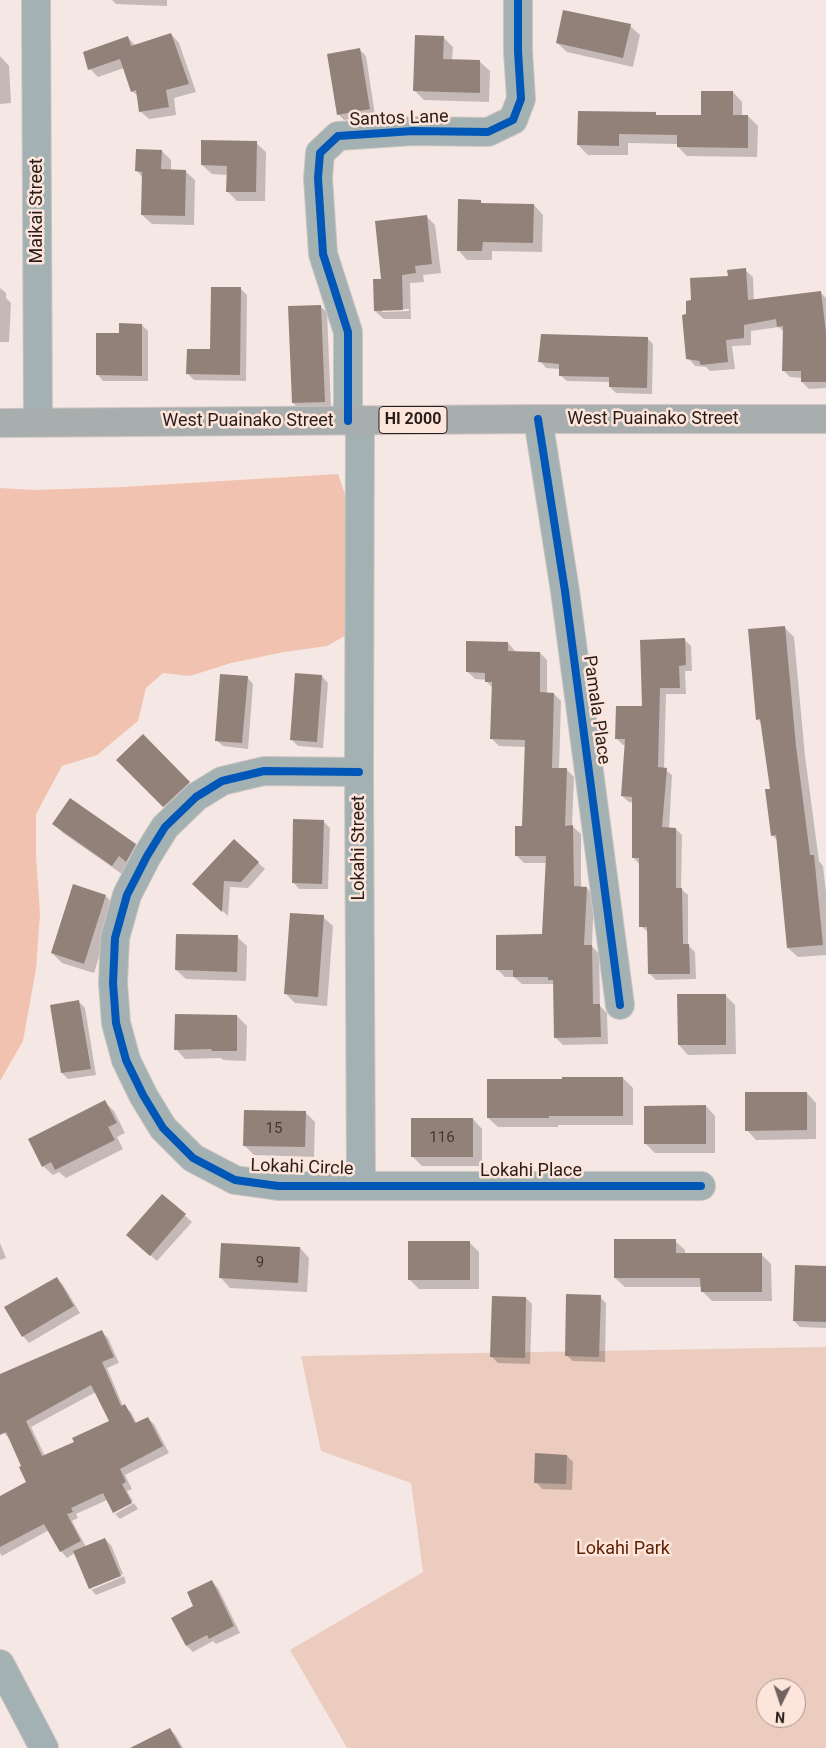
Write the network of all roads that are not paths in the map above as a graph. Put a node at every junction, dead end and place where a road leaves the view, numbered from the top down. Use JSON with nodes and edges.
{"nodes":[{"id":1,"x":36,"y":0,"type":"edge"},
{"id":2,"x":518,"y":0,"type":"edge"},
{"id":3,"x":538,"y":419,"type":"junction"},
{"id":4,"x":826,"y":419,"type":"edge"},
{"id":5,"x":354,"y":421,"type":"junction"},
{"id":6,"x":38,"y":422,"type":"junction"},
{"id":7,"x":0,"y":423,"type":"edge"},
{"id":8,"x":359,"y":772,"type":"junction"},
{"id":9,"x":620,"y":1005,"type":"dead end"},
{"id":10,"x":362,"y":1186,"type":"junction"},
{"id":11,"x":701,"y":1186,"type":"dead end"},
{"id":12,"x":0,"y":1664,"type":"edge"},
{"id":13,"x":44,"y":1748,"type":"edge"}],
"edges":[{"from":1,"to":6,"type":"street","name":"Maikai Street"},
{"from":2,"to":5,"type":"street","name":"Santos Lane"},
{"from":3,"to":4,"type":"highway","name":"West Puainako Street","number":"HI 2000"},
{"from":3,"to":5,"type":"highway","name":"West Puainako Street","number":"HI 2000"},
{"from":3,"to":9,"type":"street","name":"Pamala Place"},
{"from":5,"to":6,"type":"highway","name":"West Puainako Street","number":"HI 2000"},
{"from":5,"to":8,"type":"street","name":"Lokahi Street"},
{"from":6,"to":7,"type":"highway","name":"West Puainako Street","number":"HI 2000"},
{"from":8,"to":10,"type":"street","name":"Lokahi Street"},
{"from":8,"to":10,"type":"street","name":"Lokahi Circle"},
{"from":10,"to":11,"type":"street","name":"Lokahi Place"},
{"from":12,"to":13,"type":"street"}]}
